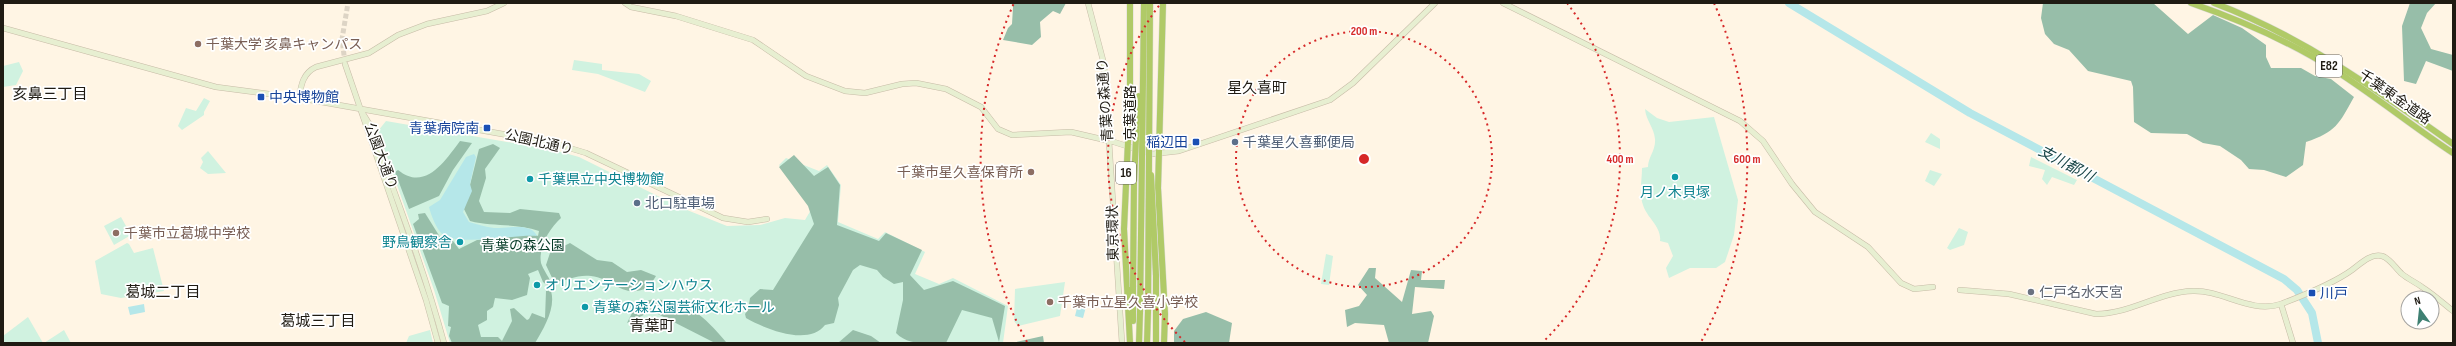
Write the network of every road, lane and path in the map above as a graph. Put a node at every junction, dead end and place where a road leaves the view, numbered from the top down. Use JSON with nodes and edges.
{"nodes":[{"id":1,"x":504,"y":3,"type":"edge"},
{"id":2,"x":625,"y":3,"type":"edge"},
{"id":3,"x":1088,"y":3,"type":"edge"},
{"id":4,"x":1130,"y":3,"type":"edge"},
{"id":5,"x":1144,"y":3,"type":"edge"},
{"id":6,"x":1150,"y":3,"type":"edge"},
{"id":7,"x":1163,"y":3,"type":"edge"},
{"id":8,"x":1435,"y":3,"type":"edge"},
{"id":9,"x":1503,"y":3,"type":"edge"},
{"id":10,"x":2191,"y":3,"type":"edge"},
{"id":11,"x":2214,"y":3,"type":"edge"},
{"id":12,"x":3,"y":28,"type":"edge"},
{"id":13,"x":1142,"y":57,"type":"junction"},
{"id":14,"x":345,"y":64,"type":"tunnel mouth"},
{"id":15,"x":299,"y":98,"type":"junction"},
{"id":16,"x":362,"y":111,"type":"junction"},
{"id":17,"x":1108,"y":140,"type":"junction"},
{"id":18,"x":2453,"y":144,"type":"edge"},
{"id":19,"x":1128,"y":146,"type":"junction"},
{"id":20,"x":1148,"y":148,"type":"junction"},
{"id":21,"x":2453,"y":153,"type":"edge"},
{"id":22,"x":1158,"y":155,"type":"junction"},
{"id":23,"x":767,"y":219,"type":"dead end"},
{"id":24,"x":1933,"y":287,"type":"dead end"},
{"id":25,"x":1960,"y":290,"type":"dead end"},
{"id":26,"x":2281,"y":304,"type":"junction"},
{"id":27,"x":2453,"y":311,"type":"edge"},
{"id":28,"x":438,"y":343,"type":"edge"},
{"id":29,"x":444,"y":343,"type":"edge"},
{"id":30,"x":1122,"y":343,"type":"edge"},
{"id":31,"x":1131,"y":343,"type":"edge"},
{"id":32,"x":1139,"y":343,"type":"edge"},
{"id":33,"x":1147,"y":343,"type":"edge"},
{"id":34,"x":1156,"y":343,"type":"edge"},
{"id":35,"x":1164,"y":343,"type":"edge"},
{"id":36,"x":2293,"y":343,"type":"edge"}],
"edges":[{"from":1,"to":15,"type":"street"},
{"from":2,"to":17,"type":"street"},
{"from":3,"to":17,"type":"street","name":"青葉の森通り"},
{"from":4,"to":19,"type":"highway","name":"東京環状","number":"16"},
{"from":5,"to":13,"type":"highway","name":"京葉道路","bridge":true},
{"from":6,"to":20,"type":"highway","name":"京葉道路","bridge":true},
{"from":7,"to":22,"type":"highway"},
{"from":8,"to":22,"type":"street"},
{"from":9,"to":24,"type":"street"},
{"from":10,"to":21,"type":"highway","name":"千葉東金道路","number":"E82"},
{"from":11,"to":18,"type":"highway","name":"千葉東金道路","number":"E82"},
{"from":12,"to":15,"type":"street","name":"公園北通り"},
{"from":13,"to":31,"type":"highway","bridge":true},
{"from":13,"to":32,"type":"highway","name":"京葉道路","bridge":true},
{"from":14,"to":16,"type":"street"},
{"from":15,"to":16,"type":"street","name":"公園北通り"},
{"from":16,"to":23,"type":"street","name":"公園北通り"},
{"from":16,"to":28,"type":"street","name":"公園大通り"},
{"from":16,"to":29,"type":"street","name":"公園大通り"},
{"from":17,"to":19,"type":"street"},
{"from":17,"to":30,"type":"street","name":"青葉の森通り"},
{"from":19,"to":22,"type":"street"},
{"from":19,"to":31,"type":"highway","name":"東京環状","number":"16"},
{"from":20,"to":33,"type":"highway","name":"京葉道路","bridge":true},
{"from":20,"to":34,"type":"highway","bridge":true},
{"from":22,"to":35,"type":"highway"},
{"from":25,"to":26,"type":"street"},
{"from":26,"to":27,"type":"street"},
{"from":26,"to":36,"type":"street"}]}
